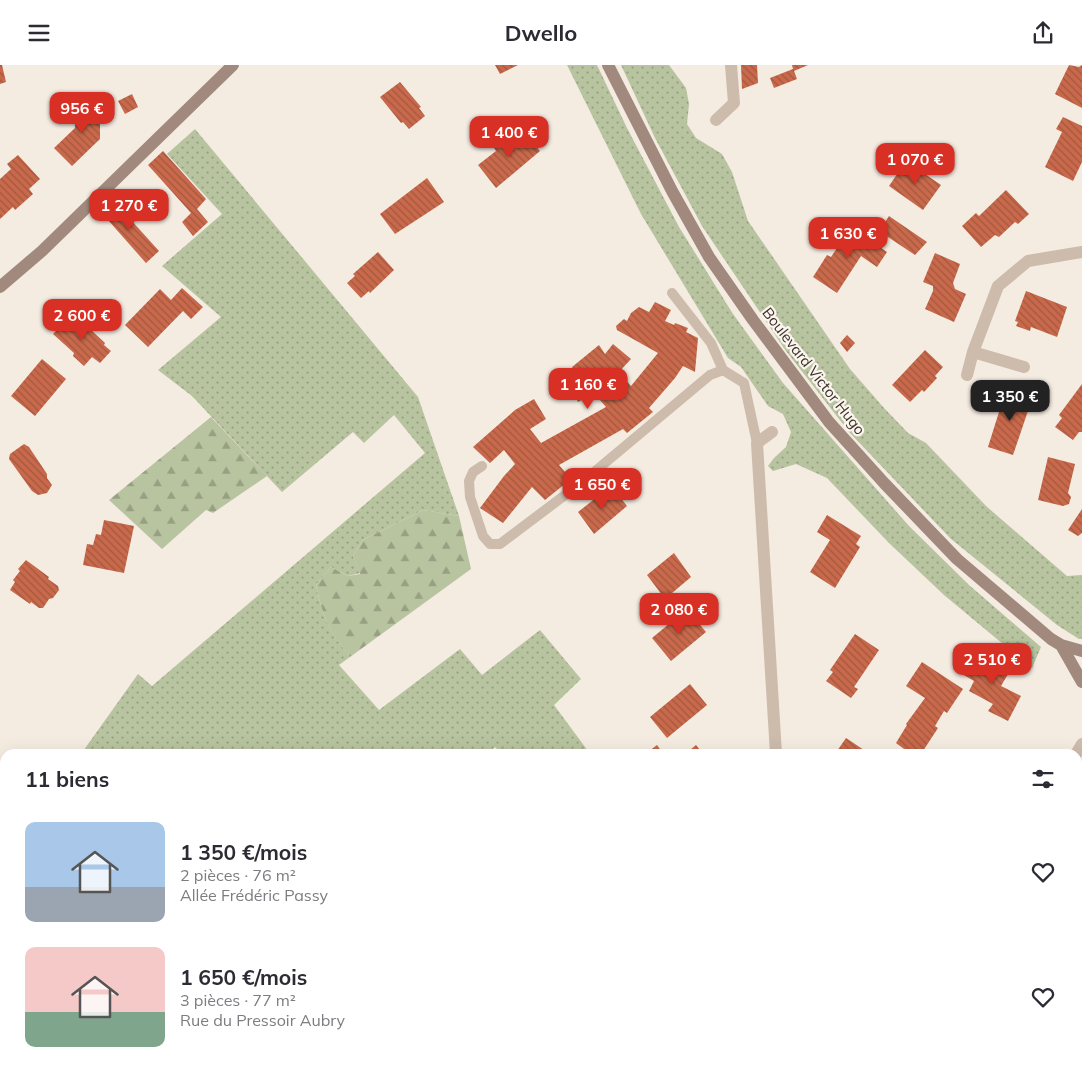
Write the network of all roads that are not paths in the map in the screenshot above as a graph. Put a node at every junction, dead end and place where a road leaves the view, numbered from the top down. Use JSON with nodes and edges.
{"nodes":[{"id":1,"x":233,"y":65,"type":"edge"},
{"id":2,"x":608,"y":65,"type":"edge"},
{"id":3,"x":731,"y":65,"type":"edge"},
{"id":4,"x":716,"y":120,"type":"dead end"},
{"id":5,"x":1082,"y":252,"type":"edge"},
{"id":6,"x":0,"y":287,"type":"edge"},
{"id":7,"x":672,"y":293,"type":"dead end"},
{"id":8,"x":973,"y":352,"type":"junction"},
{"id":9,"x":1024,"y":367,"type":"dead end"},
{"id":10,"x":723,"y":370,"type":"junction"},
{"id":11,"x":967,"y":375,"type":"dead end"},
{"id":12,"x":772,"y":432,"type":"dead end"},
{"id":13,"x":756,"y":443,"type":"junction"},
{"id":14,"x":482,"y":466,"type":"dead end"},
{"id":15,"x":1060,"y":645,"type":"junction"},
{"id":16,"x":1082,"y":651,"type":"edge"},
{"id":17,"x":1082,"y":682,"type":"edge"},
{"id":18,"x":776,"y":749,"type":"edge"}],
"edges":[{"from":1,"to":6,"type":"main road"},
{"from":2,"to":15,"type":"main road","name":"Boulevard Victor Hugo"},
{"from":3,"to":4,"type":"street"},
{"from":5,"to":8,"type":"street"},
{"from":7,"to":10,"type":"lane"},
{"from":8,"to":9,"type":"street"},
{"from":8,"to":11,"type":"street"},
{"from":10,"to":13,"type":"lane"},
{"from":10,"to":14,"type":"lane"},
{"from":12,"to":13,"type":"street"},
{"from":13,"to":18,"type":"street"},
{"from":15,"to":16,"type":"main road"},
{"from":15,"to":17,"type":"main road"}]}
